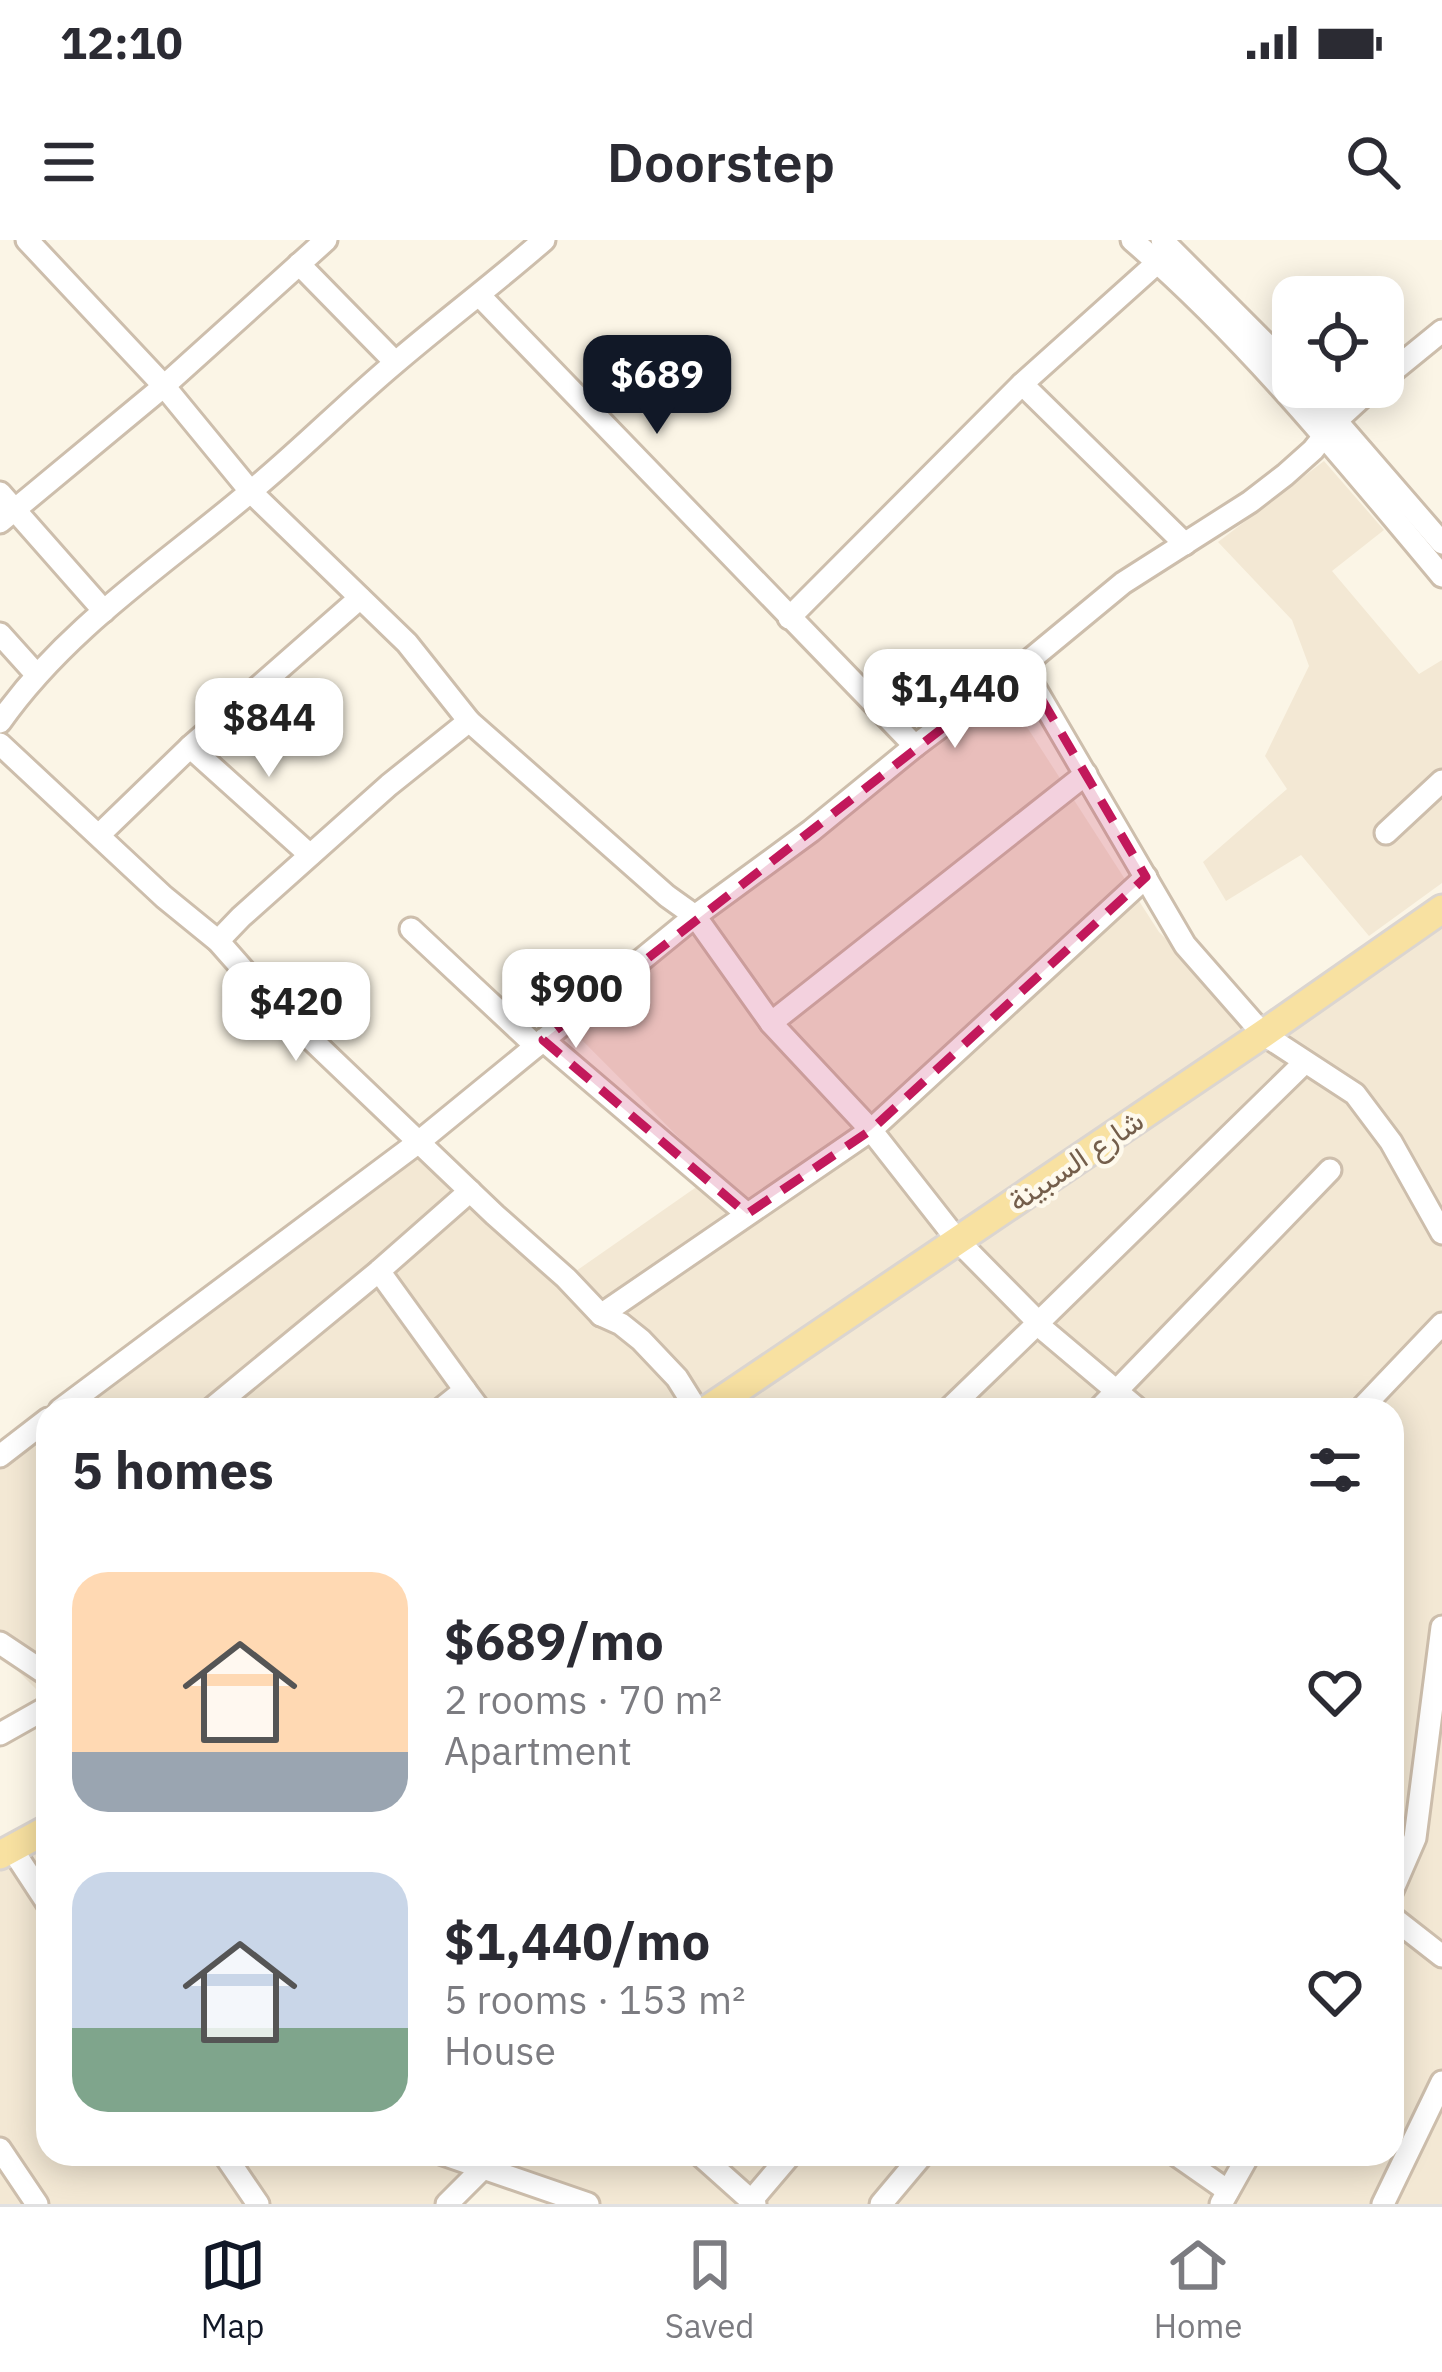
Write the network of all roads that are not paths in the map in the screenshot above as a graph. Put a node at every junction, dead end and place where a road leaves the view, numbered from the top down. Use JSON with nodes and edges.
{"nodes":[{"id":1,"x":27,"y":240,"type":"edge"},
{"id":2,"x":326,"y":240,"type":"edge"},
{"id":3,"x":544,"y":240,"type":"edge"},
{"id":4,"x":1132,"y":240,"type":"edge"},
{"id":5,"x":1160,"y":251,"type":"edge"},
{"id":6,"x":299,"y":264,"type":"junction"},
{"id":7,"x":480,"y":296,"type":"junction"},
{"id":8,"x":1442,"y":332,"type":"edge"},
{"id":9,"x":1272,"y":352,"type":"edge"},
{"id":10,"x":395,"y":362,"type":"junction"},
{"id":11,"x":1404,"y":362,"type":"edge"},
{"id":12,"x":1022,"y":384,"type":"junction"},
{"id":13,"x":164,"y":386,"type":"junction"},
{"id":14,"x":1320,"y":408,"type":"edge"},
{"id":15,"x":1352,"y":408,"type":"edge"},
{"id":16,"x":1332,"y":428,"type":"junction"},
{"id":17,"x":251,"y":492,"type":"junction"},
{"id":18,"x":5,"y":508,"type":"edge"},
{"id":19,"x":1442,"y":543,"type":"edge"},
{"id":20,"x":1185,"y":544,"type":"junction"},
{"id":21,"x":1442,"y":576,"type":"edge"},
{"id":22,"x":360,"y":598,"type":"junction"},
{"id":23,"x":104,"y":610,"type":"junction"},
{"id":24,"x":789,"y":618,"type":"junction"},
{"id":25,"x":0,"y":634,"type":"edge"},
{"id":26,"x":1022,"y":666,"type":"junction"},
{"id":27,"x":36,"y":674,"type":"junction"},
{"id":28,"x":469,"y":721,"type":"junction"},
{"id":29,"x":0,"y":722,"type":"edge"},
{"id":30,"x":0,"y":744,"type":"edge"},
{"id":31,"x":915,"y":746,"type":"junction"},
{"id":32,"x":190,"y":747,"type":"junction"},
{"id":33,"x":1086,"y":774,"type":"junction"},
{"id":34,"x":1442,"y":781,"type":"edge"},
{"id":35,"x":1386,"y":832,"type":"dead end"},
{"id":36,"x":99,"y":835,"type":"junction"},
{"id":37,"x":310,"y":855,"type":"junction"},
{"id":38,"x":1146,"y":877,"type":"junction"},
{"id":39,"x":1442,"y":909,"type":"edge"},
{"id":40,"x":695,"y":916,"type":"junction"},
{"id":41,"x":1442,"y":920,"type":"edge"},
{"id":42,"x":411,"y":929,"type":"dead end"},
{"id":43,"x":218,"y":941,"type":"junction"},
{"id":44,"x":1355,"y":970,"type":"junction"},
{"id":45,"x":771,"y":1023,"type":"junction"},
{"id":46,"x":1263,"y":1034,"type":"junction"},
{"id":47,"x":540,"y":1043,"type":"junction"},
{"id":48,"x":1306,"y":1061,"type":"junction"},
{"id":49,"x":871,"y":1130,"type":"junction"},
{"id":50,"x":419,"y":1141,"type":"junction"},
{"id":51,"x":1330,"y":1170,"type":"dead end"},
{"id":52,"x":470,"y":1191,"type":"junction"},
{"id":53,"x":747,"y":1214,"type":"junction"},
{"id":54,"x":1442,"y":1233,"type":"edge"},
{"id":55,"x":958,"y":1241,"type":"junction"},
{"id":56,"x":379,"y":1271,"type":"junction"},
{"id":57,"x":601,"y":1315,"type":"junction"},
{"id":58,"x":1036,"y":1324,"type":"junction"},
{"id":59,"x":1442,"y":1324,"type":"edge"},
{"id":60,"x":465,"y":1390,"type":"junction"},
{"id":61,"x":1117,"y":1391,"type":"junction"},
{"id":62,"x":76,"y":1398,"type":"edge"},
{"id":63,"x":225,"y":1398,"type":"edge"},
{"id":64,"x":455,"y":1398,"type":"edge"},
{"id":65,"x":471,"y":1398,"type":"edge"},
{"id":66,"x":690,"y":1398,"type":"edge"},
{"id":67,"x":725,"y":1398,"type":"edge"},
{"id":68,"x":959,"y":1398,"type":"edge"},
{"id":69,"x":1110,"y":1398,"type":"edge"},
{"id":70,"x":1125,"y":1398,"type":"edge"},
{"id":71,"x":1371,"y":1398,"type":"edge"},
{"id":72,"x":36,"y":1428,"type":"edge"},
{"id":73,"x":0,"y":1456,"type":"edge"},
{"id":74,"x":1442,"y":1627,"type":"edge"},
{"id":75,"x":0,"y":1643,"type":"edge"},
{"id":76,"x":36,"y":1668,"type":"edge"},
{"id":77,"x":36,"y":1714,"type":"edge"},
{"id":78,"x":1435,"y":1728,"type":"edge"},
{"id":79,"x":0,"y":1734,"type":"edge"},
{"id":80,"x":36,"y":1835,"type":"edge"},
{"id":81,"x":6,"y":1852,"type":"edge"},
{"id":82,"x":1404,"y":1863,"type":"edge"},
{"id":83,"x":36,"y":1889,"type":"edge"},
{"id":84,"x":1404,"y":1926,"type":"edge"},
{"id":85,"x":1442,"y":1956,"type":"edge"},
{"id":86,"x":1442,"y":2082,"type":"edge"},
{"id":87,"x":0,"y":2149,"type":"edge"},
{"id":88,"x":1404,"y":2161,"type":"edge"},
{"id":89,"x":232,"y":2166,"type":"edge"},
{"id":90,"x":486,"y":2166,"type":"edge"},
{"id":91,"x":502,"y":2166,"type":"edge"},
{"id":92,"x":712,"y":2166,"type":"edge"},
{"id":93,"x":782,"y":2166,"type":"edge"},
{"id":94,"x":912,"y":2166,"type":"edge"},
{"id":95,"x":1188,"y":2166,"type":"edge"},
{"id":96,"x":1242,"y":2166,"type":"edge"},
{"id":97,"x":1401,"y":2166,"type":"edge"},
{"id":98,"x":1224,"y":2198,"type":"edge"},
{"id":99,"x":753,"y":2202,"type":"edge"},
{"id":100,"x":38,"y":2204,"type":"edge"},
{"id":101,"x":258,"y":2204,"type":"edge"},
{"id":102,"x":447,"y":2204,"type":"edge"},
{"id":103,"x":588,"y":2204,"type":"edge"},
{"id":104,"x":881,"y":2204,"type":"edge"},
{"id":105,"x":1383,"y":2204,"type":"edge"}],
"edges":[{"from":1,"to":13,"type":"street"},
{"from":2,"to":6,"type":"street"},
{"from":3,"to":7,"type":"street"},
{"from":4,"to":5,"type":"street"},
{"from":5,"to":9,"type":"street"},
{"from":5,"to":12,"type":"street"},
{"from":5,"to":16,"type":"street"},
{"from":6,"to":10,"type":"street"},
{"from":6,"to":13,"type":"street"},
{"from":7,"to":10,"type":"street"},
{"from":7,"to":24,"type":"street"},
{"from":8,"to":11,"type":"street"},
{"from":10,"to":17,"type":"street"},
{"from":12,"to":20,"type":"street"},
{"from":12,"to":24,"type":"street"},
{"from":13,"to":17,"type":"street"},
{"from":13,"to":18,"type":"street"},
{"from":14,"to":16,"type":"street"},
{"from":15,"to":16,"type":"street"},
{"from":16,"to":19,"type":"street"},
{"from":16,"to":20,"type":"street"},
{"from":16,"to":21,"type":"street"},
{"from":17,"to":22,"type":"street"},
{"from":17,"to":23,"type":"street"},
{"from":18,"to":23,"type":"street"},
{"from":20,"to":26,"type":"street"},
{"from":22,"to":28,"type":"street"},
{"from":22,"to":32,"type":"street"},
{"from":23,"to":27,"type":"street"},
{"from":24,"to":31,"type":"street"},
{"from":25,"to":27,"type":"street"},
{"from":26,"to":31,"type":"street"},
{"from":26,"to":33,"type":"street"},
{"from":27,"to":29,"type":"street"},
{"from":28,"to":37,"type":"street"},
{"from":28,"to":40,"type":"street"},
{"from":30,"to":36,"type":"street"},
{"from":31,"to":40,"type":"street"},
{"from":32,"to":36,"type":"street"},
{"from":32,"to":37,"type":"street"},
{"from":33,"to":38,"type":"street"},
{"from":33,"to":45,"type":"street"},
{"from":34,"to":35,"type":"street"},
{"from":36,"to":43,"type":"street"},
{"from":37,"to":43,"type":"street"},
{"from":38,"to":46,"type":"street"},
{"from":38,"to":49,"type":"street"},
{"from":39,"to":44,"type":"main road","name":"شارع السبينة"},
{"from":40,"to":45,"type":"street"},
{"from":40,"to":47,"type":"street"},
{"from":41,"to":44,"type":"main road"},
{"from":42,"to":47,"type":"street"},
{"from":43,"to":50,"type":"street"},
{"from":44,"to":46,"type":"main road","name":"شارع السبينة"},
{"from":45,"to":49,"type":"street"},
{"from":46,"to":48,"type":"street"},
{"from":46,"to":55,"type":"main road","name":"شارع السبينة"},
{"from":47,"to":50,"type":"street"},
{"from":47,"to":53,"type":"street"},
{"from":48,"to":54,"type":"street"},
{"from":48,"to":58,"type":"street"},
{"from":49,"to":53,"type":"street"},
{"from":49,"to":55,"type":"street"},
{"from":50,"to":52,"type":"street"},
{"from":50,"to":62,"type":"street"},
{"from":51,"to":61,"type":"street"},
{"from":52,"to":56,"type":"street"},
{"from":52,"to":57,"type":"street"},
{"from":53,"to":57,"type":"street"},
{"from":55,"to":58,"type":"street"},
{"from":55,"to":67,"type":"main road","name":"شارع السبينة"},
{"from":56,"to":60,"type":"street"},
{"from":56,"to":63,"type":"street"},
{"from":57,"to":66,"type":"street"},
{"from":58,"to":61,"type":"street"},
{"from":58,"to":68,"type":"street"},
{"from":59,"to":71,"type":"street"},
{"from":60,"to":64,"type":"street"},
{"from":60,"to":65,"type":"street"},
{"from":61,"to":69,"type":"street"},
{"from":61,"to":70,"type":"street"},
{"from":72,"to":73,"type":"street"},
{"from":74,"to":78,"type":"street"},
{"from":75,"to":76,"type":"street"},
{"from":77,"to":79,"type":"street"},
{"from":78,"to":82,"type":"street"},
{"from":80,"to":81,"type":"main road"},
{"from":81,"to":83,"type":"street"},
{"from":84,"to":85,"type":"street"},
{"from":86,"to":88,"type":"street"},
{"from":87,"to":100,"type":"street"},
{"from":89,"to":101,"type":"street"},
{"from":90,"to":102,"type":"street"},
{"from":91,"to":103,"type":"street"},
{"from":92,"to":99,"type":"street"},
{"from":93,"to":99,"type":"street"},
{"from":94,"to":104,"type":"street"},
{"from":95,"to":98,"type":"street"},
{"from":96,"to":98,"type":"street"},
{"from":97,"to":105,"type":"street"}]}
